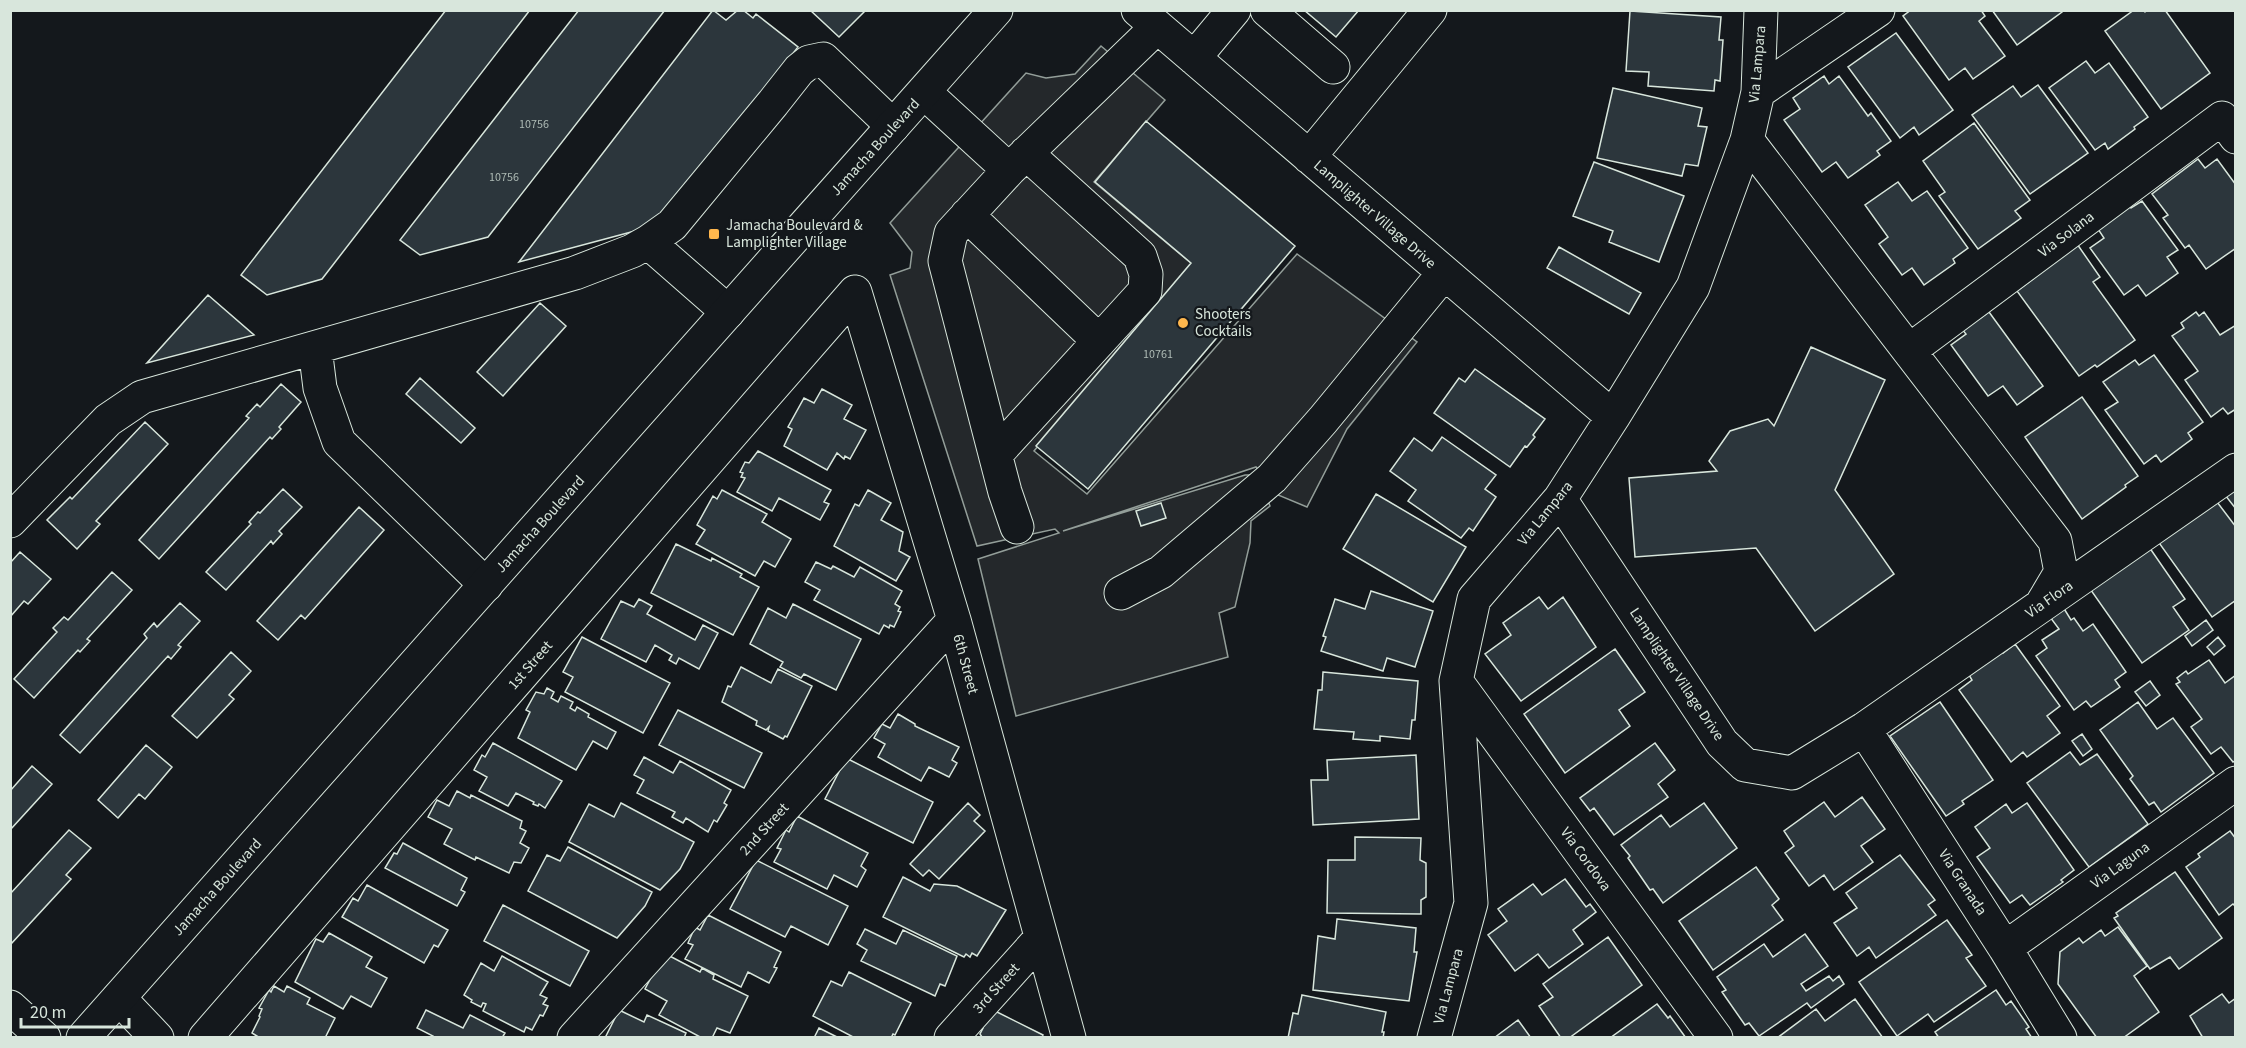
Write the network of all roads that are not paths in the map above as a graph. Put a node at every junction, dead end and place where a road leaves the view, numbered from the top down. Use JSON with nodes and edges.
{"nodes":[{"id":1,"x":996,"y":10,"type":"edge"},
{"id":2,"x":1234,"y":10,"type":"edge"},
{"id":3,"x":1267,"y":10,"type":"edge"},
{"id":4,"x":1430,"y":10,"type":"edge"},
{"id":5,"x":1761,"y":10,"type":"edge"},
{"id":6,"x":1878,"y":10,"type":"edge"},
{"id":7,"x":1147,"y":19,"type":"edge"},
{"id":8,"x":1194,"y":58,"type":"junction"},
{"id":9,"x":1333,"y":67,"type":"dead end"},
{"id":10,"x":924,"y":92,"type":"junction"},
{"id":11,"x":1758,"y":92,"type":"junction"},
{"id":12,"x":893,"y":126,"type":"junction"},
{"id":13,"x":2229,"y":128,"type":"edge"},
{"id":14,"x":1747,"y":140,"type":"junction"},
{"id":15,"x":1309,"y":157,"type":"junction"},
{"id":16,"x":1017,"y":161,"type":"junction"},
{"id":17,"x":967,"y":215,"type":"junction"},
{"id":18,"x":648,"y":242,"type":"junction"},
{"id":19,"x":1444,"y":273,"type":"junction"},
{"id":20,"x":855,"y":292,"type":"joint"},
{"id":21,"x":728,"y":312,"type":"junction"},
{"id":22,"x":1099,"y":341,"type":"junction"},
{"id":23,"x":315,"y":348,"type":"junction"},
{"id":24,"x":1910,"y":350,"type":"junction"},
{"id":25,"x":1613,"y":417,"type":"junction"},
{"id":26,"x":996,"y":454,"type":"junction"},
{"id":27,"x":2235,"y":470,"type":"edge"},
{"id":28,"x":1560,"y":499,"type":"junction"},
{"id":29,"x":10,"y":521,"type":"edge"},
{"id":30,"x":1017,"y":527,"type":"dead end"},
{"id":31,"x":486,"y":585,"type":"junction"},
{"id":32,"x":1121,"y":593,"type":"dead end"},
{"id":33,"x":2041,"y":604,"type":"junction"},
{"id":34,"x":954,"y":620,"type":"junction"},
{"id":35,"x":1456,"y":681,"type":"junction"},
{"id":36,"x":1864,"y":729,"type":"junction"},
{"id":37,"x":2235,"y":783,"type":"edge"},
{"id":38,"x":1041,"y":938,"type":"junction"},
{"id":39,"x":2005,"y":948,"type":"junction"},
{"id":40,"x":119,"y":998,"type":"junction"},
{"id":41,"x":10,"y":1007,"type":"edge"},
{"id":42,"x":44,"y":1038,"type":"edge"},
{"id":43,"x":83,"y":1038,"type":"edge"},
{"id":44,"x":157,"y":1038,"type":"edge"},
{"id":45,"x":205,"y":1038,"type":"edge"},
{"id":46,"x":574,"y":1038,"type":"edge"},
{"id":47,"x":951,"y":1038,"type":"edge"},
{"id":48,"x":1069,"y":1038,"type":"edge"},
{"id":49,"x":1434,"y":1038,"type":"edge"},
{"id":50,"x":1716,"y":1038,"type":"edge"},
{"id":51,"x":2060,"y":1038,"type":"edge"}],
"edges":[{"from":1,"to":10,"type":"street","name":"Jamacha Boulevard"},
{"from":2,"to":8,"type":"street"},
{"from":3,"to":9,"type":"street"},
{"from":4,"to":15,"type":"street"},
{"from":5,"to":11,"type":"street","name":"Via Lampara"},
{"from":6,"to":11,"type":"street"},
{"from":7,"to":8,"type":"street","name":"Lamplighter Village Drive"},
{"from":7,"to":16,"type":"street"},
{"from":8,"to":15,"type":"street","name":"Lamplighter Village Drive"},
{"from":10,"to":12,"type":"street","name":"Jamacha Boulevard"},
{"from":10,"to":16,"type":"street"},
{"from":11,"to":14,"type":"street","name":"Via Lampara"},
{"from":12,"to":18,"type":"street"},
{"from":12,"to":21,"type":"street","name":"Jamacha Boulevard"},
{"from":13,"to":24,"type":"street","name":"Via Solana"},
{"from":14,"to":24,"type":"street"},
{"from":14,"to":25,"type":"street","name":"Via Lampara"},
{"from":15,"to":19,"type":"street","name":"Lamplighter Village Drive"},
{"from":16,"to":17,"type":"street"},
{"from":16,"to":22,"type":"street"},
{"from":17,"to":22,"type":"street"},
{"from":17,"to":26,"type":"street"},
{"from":18,"to":21,"type":"street"},
{"from":18,"to":23,"type":"street"},
{"from":19,"to":25,"type":"street","name":"Lamplighter Village Drive"},
{"from":19,"to":32,"type":"street"},
{"from":20,"to":34,"type":"street","name":"6th Street"},
{"from":20,"to":45,"type":"street","name":"1st Street"},
{"from":21,"to":31,"type":"street","name":"Jamacha Boulevard"},
{"from":22,"to":26,"type":"street"},
{"from":23,"to":29,"type":"street"},
{"from":23,"to":31,"type":"street"},
{"from":24,"to":33,"type":"street"},
{"from":25,"to":28,"type":"street","name":"Via Lampara"},
{"from":26,"to":30,"type":"street"},
{"from":27,"to":33,"type":"street","name":"Via Flora"},
{"from":28,"to":35,"type":"street","name":"Via Lampara"},
{"from":28,"to":36,"type":"street","name":"Lamplighter Village Drive"},
{"from":31,"to":40,"type":"street","name":"Jamacha Boulevard"},
{"from":33,"to":36,"type":"street","name":"Via Flora"},
{"from":34,"to":38,"type":"street","name":"6th Street"},
{"from":34,"to":46,"type":"street","name":"2nd Street"},
{"from":35,"to":49,"type":"street","name":"Via Lampara"},
{"from":35,"to":50,"type":"street","name":"Via Cordova"},
{"from":36,"to":39,"type":"street","name":"Via Granada"},
{"from":37,"to":39,"type":"street","name":"Via Laguna"},
{"from":38,"to":47,"type":"street","name":"3rd Street"},
{"from":38,"to":48,"type":"street","name":"6th Street"},
{"from":39,"to":51,"type":"street","name":"Via Granada"},
{"from":40,"to":43,"type":"street","name":"Jamacha Boulevard"},
{"from":40,"to":44,"type":"street"},
{"from":41,"to":42,"type":"street"}]}
